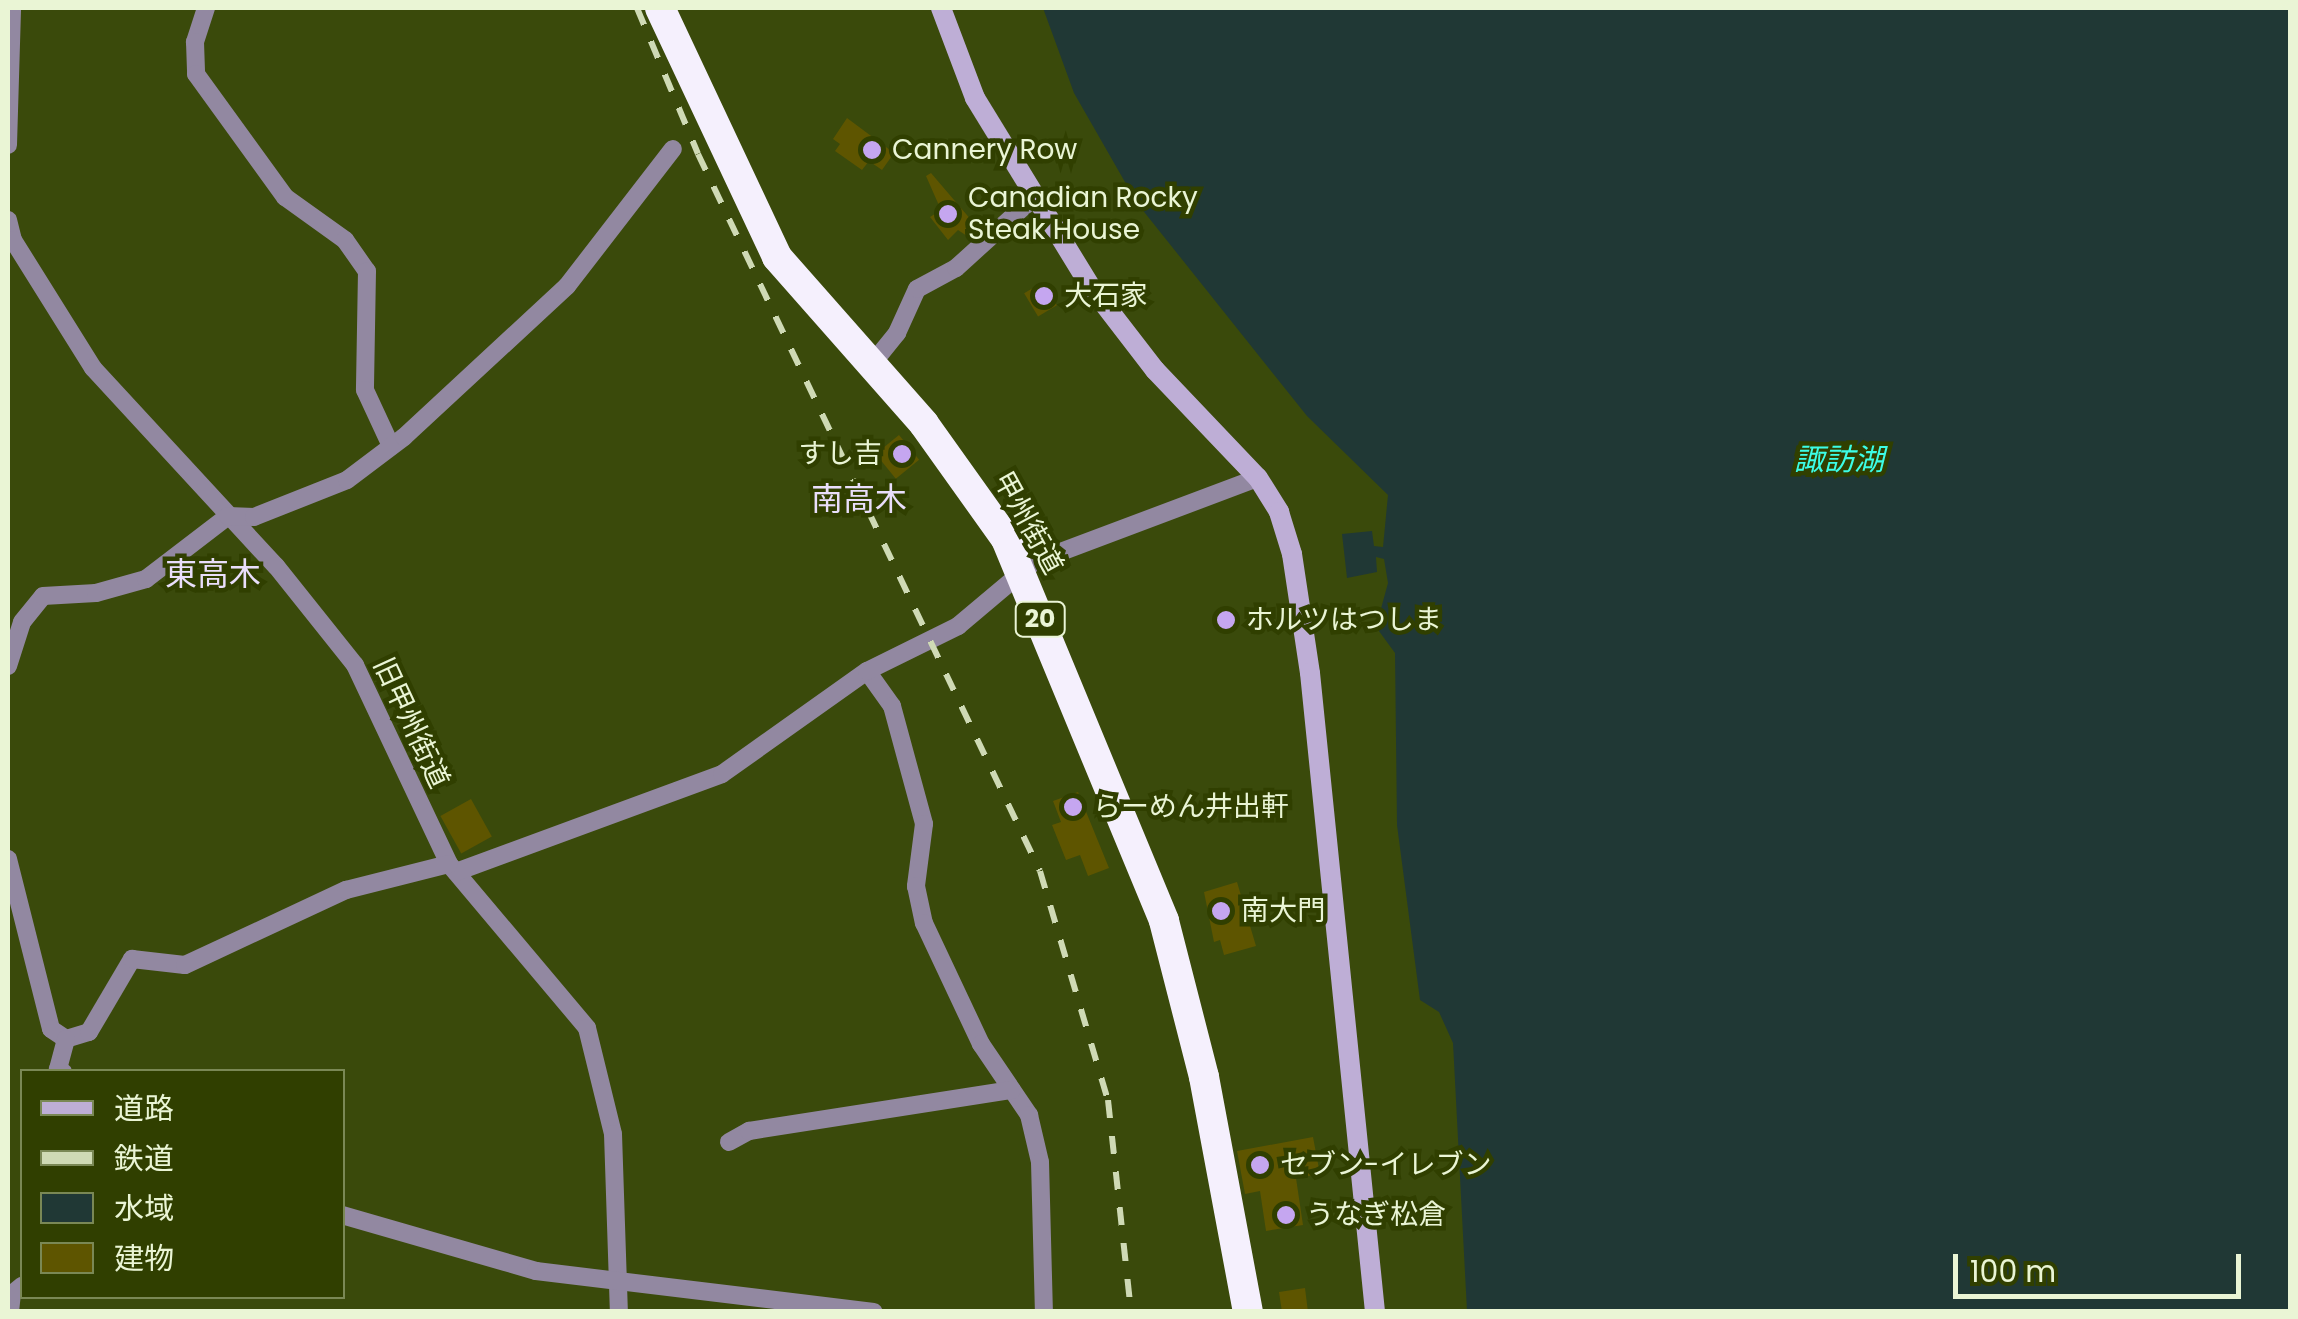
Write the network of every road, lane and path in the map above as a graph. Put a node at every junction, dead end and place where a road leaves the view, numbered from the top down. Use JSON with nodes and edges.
{"nodes":[{"id":1,"x":12,"y":8,"type":"edge"},
{"id":2,"x":206,"y":8,"type":"edge"},
{"id":3,"x":660,"y":8,"type":"edge"},
{"id":4,"x":941,"y":8,"type":"edge"},
{"id":5,"x":8,"y":145,"type":"edge"},
{"id":6,"x":673,"y":149,"type":"dead end"},
{"id":7,"x":1032,"y":198,"type":"junction"},
{"id":8,"x":8,"y":220,"type":"edge"},
{"id":9,"x":872,"y":364,"type":"junction"},
{"id":10,"x":391,"y":446,"type":"junction"},
{"id":11,"x":1258,"y":478,"type":"junction"},
{"id":12,"x":228,"y":516,"type":"junction"},
{"id":13,"x":1023,"y":577,"type":"junction"},
{"id":14,"x":8,"y":666,"type":"edge"},
{"id":15,"x":867,"y":671,"type":"junction"},
{"id":16,"x":8,"y":859,"type":"edge"},
{"id":17,"x":452,"y":868,"type":"junction"},
{"id":18,"x":66,"y":1040,"type":"junction"},
{"id":19,"x":60,"y":1069,"type":"edge"},
{"id":20,"x":1012,"y":1090,"type":"junction"},
{"id":21,"x":730,"y":1142,"type":"dead end"},
{"id":22,"x":345,"y":1216,"type":"edge"},
{"id":23,"x":619,"y":1281,"type":"junction"},
{"id":24,"x":20,"y":1288,"type":"edge"},
{"id":25,"x":10,"y":1312,"type":"edge"},
{"id":26,"x":619,"y":1312,"type":"edge"},
{"id":27,"x":874,"y":1312,"type":"edge"},
{"id":28,"x":1044,"y":1312,"type":"edge"},
{"id":29,"x":1248,"y":1312,"type":"edge"},
{"id":30,"x":1375,"y":1312,"type":"edge"}],
"edges":[{"from":1,"to":5,"type":"street"},
{"from":2,"to":10,"type":"street"},
{"from":3,"to":9,"type":"highway","name":"甲州街道","number":"20"},
{"from":4,"to":7,"type":"street"},
{"from":6,"to":10,"type":"street"},
{"from":7,"to":9,"type":"street"},
{"from":7,"to":11,"type":"street"},
{"from":8,"to":12,"type":"street","name":"旧甲州街道"},
{"from":9,"to":13,"type":"highway","name":"甲州街道","number":"20"},
{"from":10,"to":12,"type":"street"},
{"from":11,"to":13,"type":"street"},
{"from":11,"to":30,"type":"street"},
{"from":12,"to":14,"type":"street"},
{"from":12,"to":17,"type":"street","name":"旧甲州街道"},
{"from":13,"to":15,"type":"street"},
{"from":13,"to":29,"type":"highway","name":"甲州街道","number":"20"},
{"from":15,"to":17,"type":"street"},
{"from":15,"to":20,"type":"street"},
{"from":16,"to":18,"type":"street"},
{"from":17,"to":18,"type":"street"},
{"from":17,"to":23,"type":"street","name":"旧甲州街道"},
{"from":18,"to":19,"type":"street"},
{"from":20,"to":21,"type":"street"},
{"from":20,"to":28,"type":"street"},
{"from":22,"to":23,"type":"street"},
{"from":23,"to":26,"type":"street","name":"旧甲州街道"},
{"from":23,"to":27,"type":"street"},
{"from":24,"to":25,"type":"street"}]}
